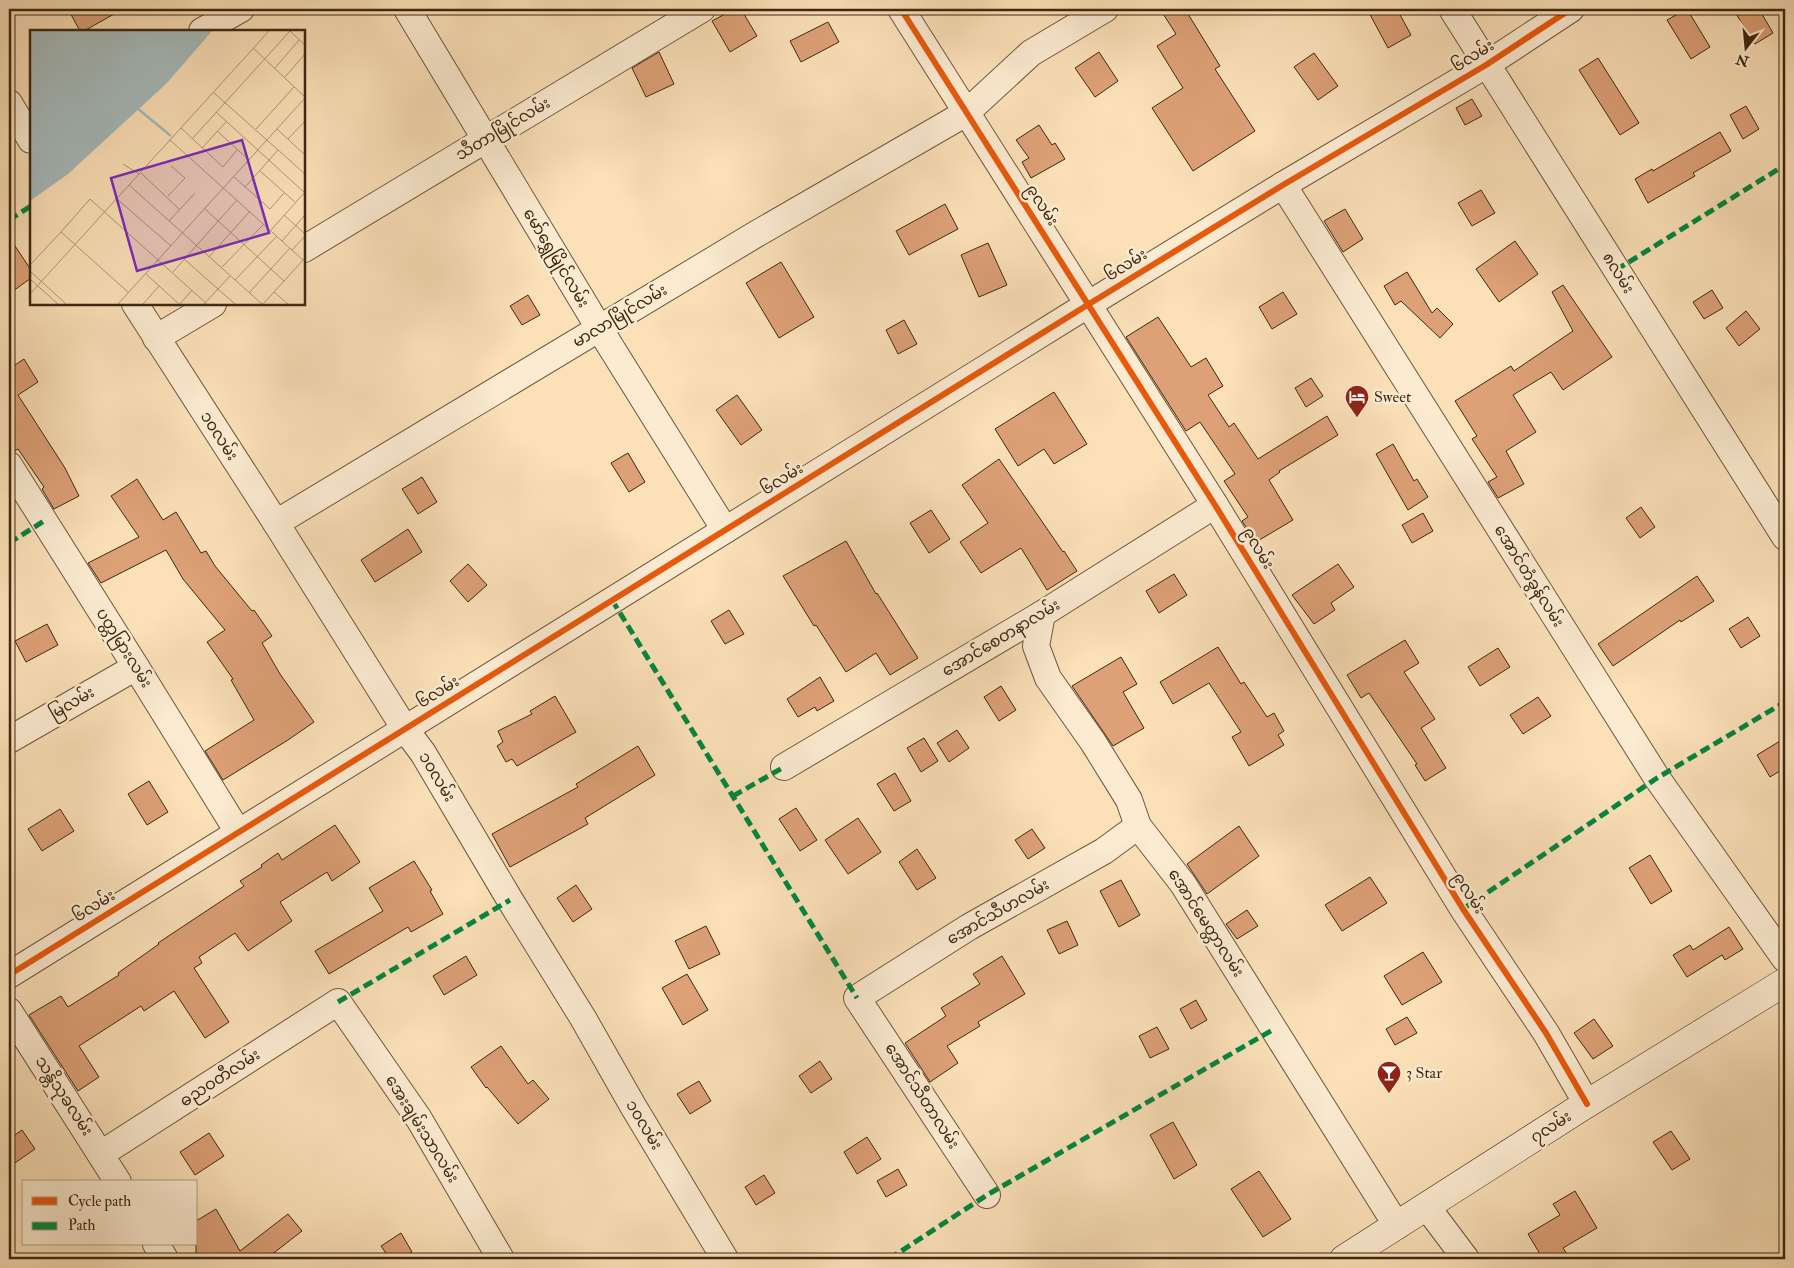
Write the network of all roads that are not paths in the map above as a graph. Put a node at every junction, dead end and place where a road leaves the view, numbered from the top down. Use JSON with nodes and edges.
{"nodes":[{"id":1,"x":241,"y":9,"type":"edge"},
{"id":2,"x":406,"y":9,"type":"edge"},
{"id":3,"x":702,"y":9,"type":"edge"},
{"id":4,"x":901,"y":9,"type":"edge"},
{"id":5,"x":1105,"y":9,"type":"edge"},
{"id":6,"x":1452,"y":9,"type":"edge"},
{"id":7,"x":1571,"y":9,"type":"edge"},
{"id":8,"x":204,"y":30,"type":"edge"},
{"id":9,"x":1486,"y":64,"type":"junction"},
{"id":10,"x":9,"y":103,"type":"edge"},
{"id":11,"x":966,"y":113,"type":"junction"},
{"id":12,"x":30,"y":134,"type":"edge"},
{"id":13,"x":486,"y":140,"type":"junction"},
{"id":14,"x":1283,"y":185,"type":"junction"},
{"id":15,"x":305,"y":248,"type":"edge"},
{"id":16,"x":1089,"y":304,"type":"junction"},
{"id":17,"x":136,"y":305,"type":"edge"},
{"id":18,"x":211,"y":305,"type":"edge"},
{"id":19,"x":599,"y":328,"type":"junction"},
{"id":20,"x":156,"y":338,"type":"junction"},
{"id":21,"x":9,"y":465,"type":"edge"},
{"id":22,"x":1215,"y":505,"type":"junction"},
{"id":23,"x":276,"y":523,"type":"junction"},
{"id":24,"x":725,"y":530,"type":"junction"},
{"id":25,"x":1785,"y":537,"type":"edge"},
{"id":26,"x":1042,"y":614,"type":"junction"},
{"id":27,"x":136,"y":666,"type":"junction"},
{"id":28,"x":405,"y":729,"type":"junction"},
{"id":29,"x":9,"y":740,"type":"edge"},
{"id":30,"x":784,"y":767,"type":"dead end"},
{"id":31,"x":1138,"y":826,"type":"junction"},
{"id":32,"x":238,"y":832,"type":"junction"},
{"id":33,"x":1785,"y":960,"type":"edge"},
{"id":34,"x":9,"y":975,"type":"edge"},
{"id":35,"x":1785,"y":982,"type":"edge"},
{"id":36,"x":857,"y":998,"type":"joint"},
{"id":37,"x":338,"y":1002,"type":"joint"},
{"id":38,"x":9,"y":1011,"type":"edge"},
{"id":39,"x":1587,"y":1104,"type":"junction"},
{"id":40,"x":101,"y":1154,"type":"junction"},
{"id":41,"x":117,"y":1180,"type":"edge"},
{"id":42,"x":987,"y":1196,"type":"dead end"},
{"id":43,"x":1427,"y":1207,"type":"junction"},
{"id":44,"x":1397,"y":1226,"type":"junction"},
{"id":45,"x":157,"y":1246,"type":"edge"},
{"id":46,"x":165,"y":1259,"type":"edge"},
{"id":47,"x":501,"y":1259,"type":"edge"},
{"id":48,"x":725,"y":1259,"type":"edge"},
{"id":49,"x":1344,"y":1259,"type":"edge"},
{"id":50,"x":1466,"y":1259,"type":"edge"}],
"edges":[{"from":1,"to":8,"type":"street"},
{"from":2,"to":13,"type":"street","name":"မော်ရွှေမြိုင်လမ်း"},
{"from":3,"to":13,"type":"street","name":"သီတာမြိုင်လမ်း"},
{"from":4,"to":11,"type":"street","name":"၉လမ်း"},
{"from":5,"to":11,"type":"street","name":"မာလာမြိုင်လမ်း"},
{"from":6,"to":9,"type":"street","name":"၈လမ်း"},
{"from":7,"to":9,"type":"street","name":"၆လမ်း"},
{"from":9,"to":14,"type":"street","name":"၆လမ်း"},
{"from":9,"to":25,"type":"street","name":"၈လမ်း"},
{"from":10,"to":12,"type":"street"},
{"from":11,"to":16,"type":"street","name":"၉လမ်း"},
{"from":11,"to":19,"type":"street","name":"မာလာမြိုင်လမ်း"},
{"from":13,"to":15,"type":"street","name":"သီတာမြိုင်လမ်း"},
{"from":13,"to":19,"type":"street","name":"မော်ရွှေမြိုင်လမ်း"},
{"from":14,"to":16,"type":"street","name":"၆လမ်း"},
{"from":14,"to":33,"type":"street","name":"အောင်တံခွန်လမ်း"},
{"from":16,"to":22,"type":"street","name":"၉လမ်း"},
{"from":16,"to":24,"type":"street","name":"၆လမ်း"},
{"from":17,"to":20,"type":"street","name":"၁၀လမ်း"},
{"from":18,"to":20,"type":"street"},
{"from":19,"to":23,"type":"street","name":"မာလာမြိုင်လမ်း"},
{"from":19,"to":24,"type":"street","name":"မော်ရွှေမြိုင်လမ်း"},
{"from":20,"to":23,"type":"street","name":"၁၀လမ်း"},
{"from":21,"to":27,"type":"street","name":"ပတ္တမြားလမ်း"},
{"from":22,"to":26,"type":"street","name":"အောင်စေတနာလမ်း"},
{"from":22,"to":39,"type":"street","name":"၉လမ်း"},
{"from":23,"to":28,"type":"street","name":"၁၀လမ်း"},
{"from":24,"to":28,"type":"street","name":"၆လမ်း"},
{"from":26,"to":30,"type":"street","name":"အောင်စေတနာလမ်း"},
{"from":26,"to":31,"type":"street","name":"အောင်မေတ္တာလမ်း"},
{"from":27,"to":29,"type":"street","name":"မြလမ်း"},
{"from":27,"to":32,"type":"street","name":"ပတ္တမြားလမ်း"},
{"from":28,"to":32,"type":"street","name":"၆လမ်း"},
{"from":28,"to":48,"type":"street","name":"၁၀လမ်း"},
{"from":31,"to":36,"type":"street","name":"အောင်သီဟလမ်း"},
{"from":31,"to":44,"type":"street","name":"အောင်မေတ္တာလမ်း"},
{"from":32,"to":34,"type":"street","name":"၆လမ်း"},
{"from":35,"to":39,"type":"street","name":"၇လမ်း"},
{"from":36,"to":42,"type":"street","name":"အောင်သီတာလမ်း"},
{"from":37,"to":40,"type":"street","name":"ဓညဝတီလမ်း"},
{"from":37,"to":47,"type":"street","name":"အေးချမ်းသာလမ်း"},
{"from":38,"to":40,"type":"street","name":"သန္တိသုခလမ်း"},
{"from":39,"to":43,"type":"street","name":"၇လမ်း"},
{"from":40,"to":41,"type":"street","name":"သန္တိသုခလမ်း"},
{"from":43,"to":44,"type":"street","name":"၇လမ်း"},
{"from":43,"to":50,"type":"street"},
{"from":44,"to":49,"type":"street","name":"၇လမ်း"},
{"from":45,"to":46,"type":"street"}]}
